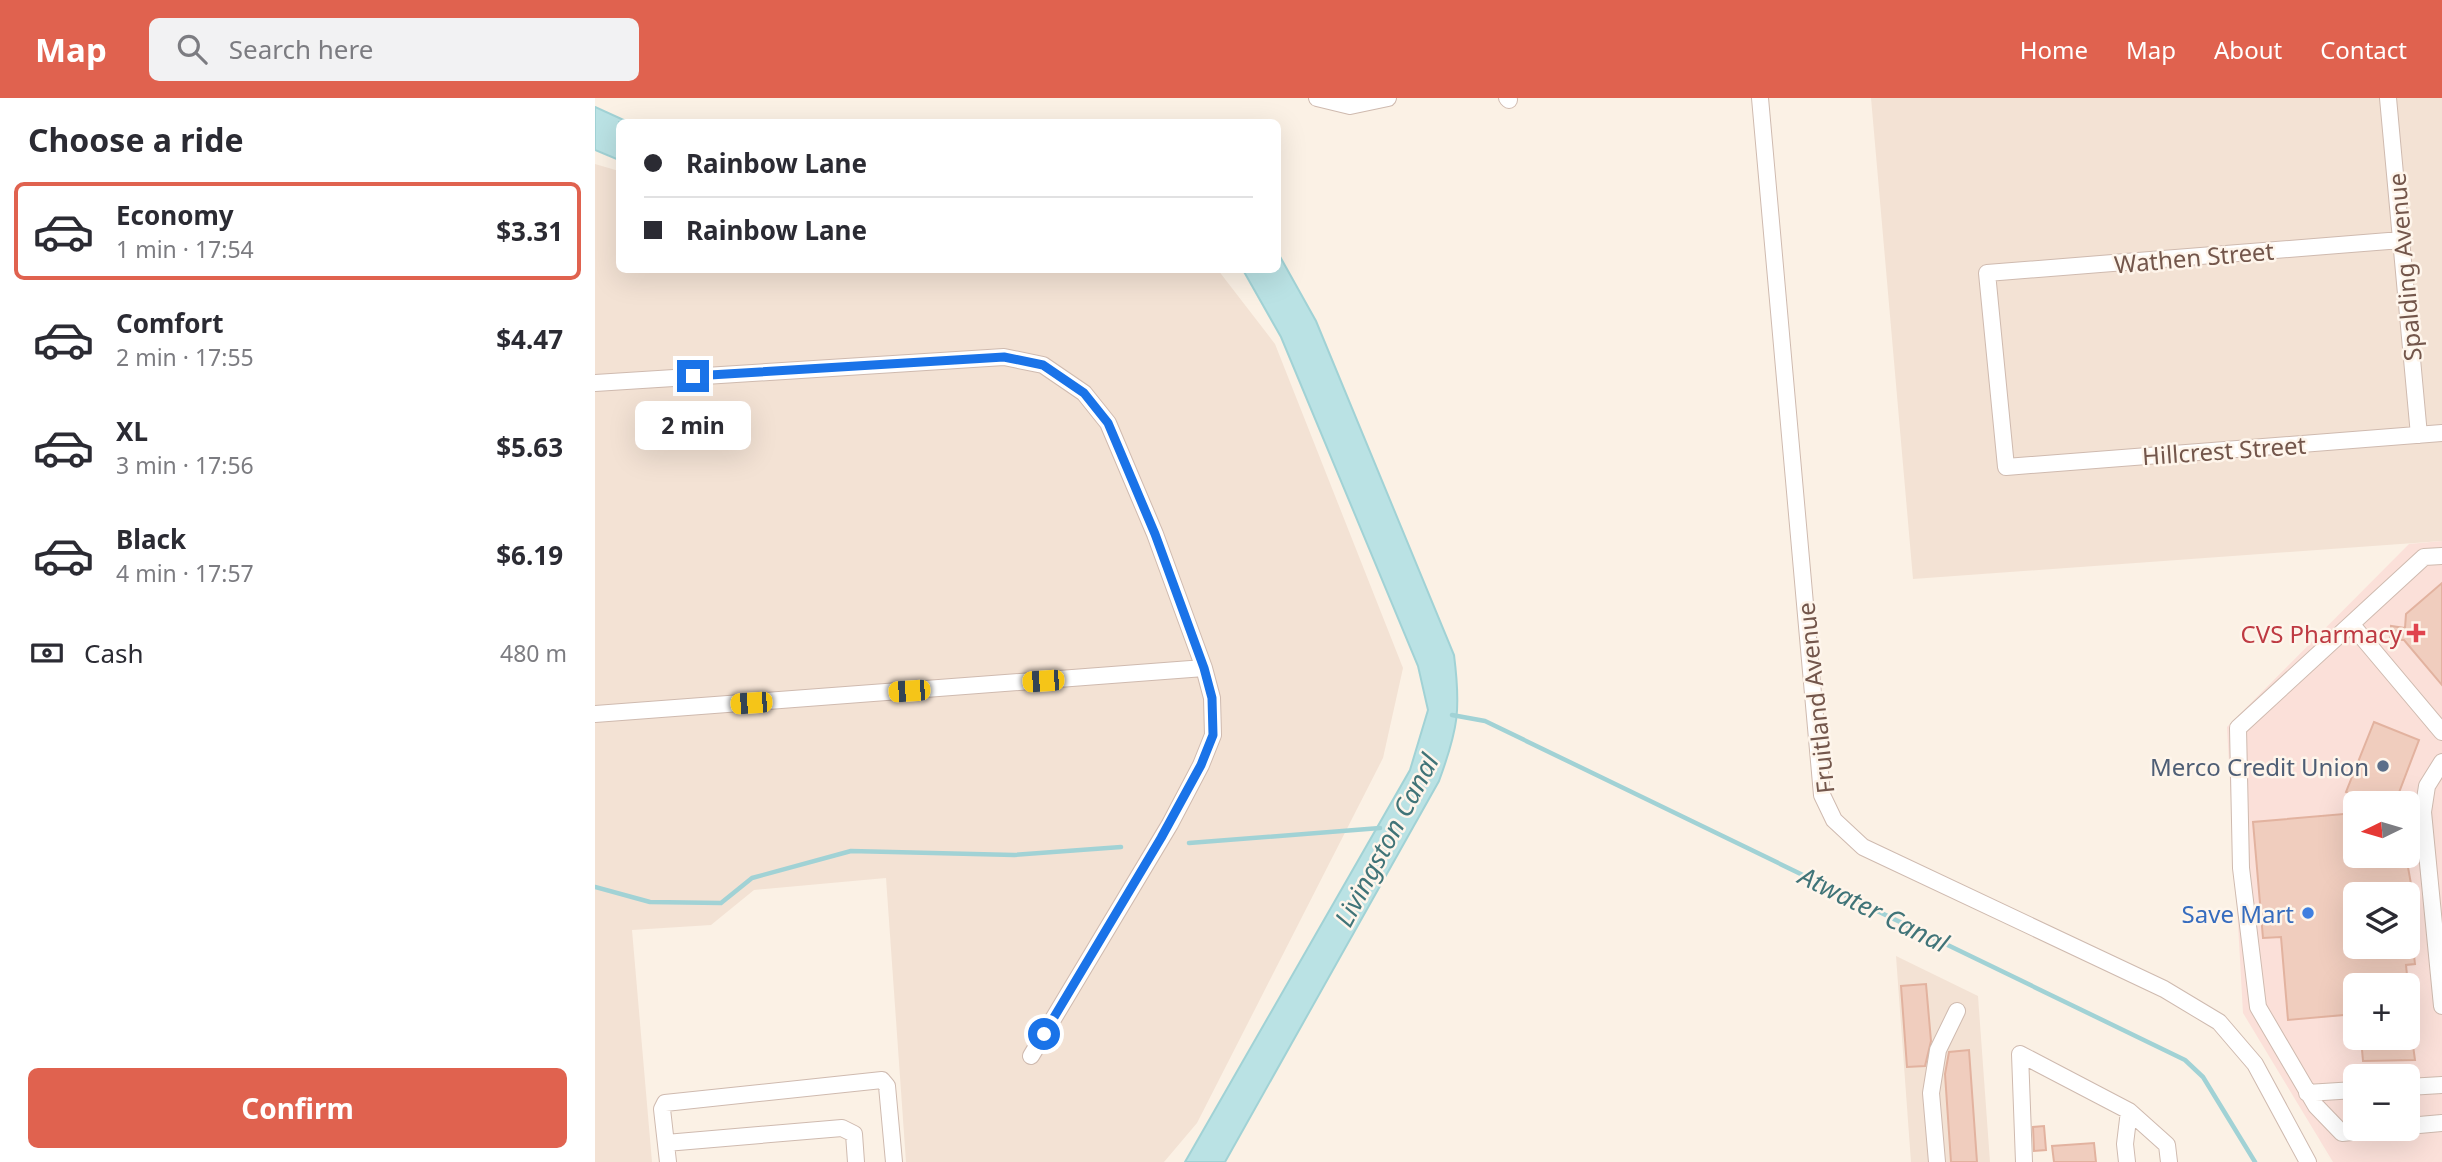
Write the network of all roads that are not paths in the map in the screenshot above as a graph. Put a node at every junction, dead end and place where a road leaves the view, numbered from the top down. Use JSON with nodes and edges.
{"nodes":[{"id":1,"x":1317,"y":98,"type":"edge"},
{"id":2,"x":1388,"y":98,"type":"edge"},
{"id":3,"x":1760,"y":98,"type":"edge"},
{"id":4,"x":2388,"y":98,"type":"edge"},
{"id":5,"x":2401,"y":240,"type":"junction"},
{"id":6,"x":595,"y":383,"type":"edge"},
{"id":7,"x":2442,"y":433,"type":"edge"},
{"id":8,"x":2419,"y":435,"type":"junction"},
{"id":9,"x":2006,"y":467,"type":"joint"},
{"id":10,"x":2442,"y":556,"type":"edge"},
{"id":11,"x":2352,"y":625,"type":"junction"},
{"id":12,"x":1204,"y":668,"type":"junction"},
{"id":13,"x":595,"y":715,"type":"edge"},
{"id":14,"x":2442,"y":732,"type":"edge"},
{"id":15,"x":2442,"y":762,"type":"edge"},
{"id":16,"x":2442,"y":1006,"type":"edge"},
{"id":17,"x":1957,"y":1012,"type":"dead end"},
{"id":18,"x":1031,"y":1056,"type":"dead end"},
{"id":19,"x":2442,"y":1085,"type":"edge"},
{"id":20,"x":2420,"y":1086,"type":"edge"},
{"id":21,"x":2343,"y":1091,"type":"edge"},
{"id":22,"x":2307,"y":1093,"type":"junction"},
{"id":23,"x":2129,"y":1111,"type":"junction"},
{"id":24,"x":2442,"y":1123,"type":"edge"},
{"id":25,"x":2420,"y":1125,"type":"edge"},
{"id":26,"x":2343,"y":1133,"type":"edge"},
{"id":27,"x":666,"y":1143,"type":"junction"},
{"id":28,"x":668,"y":1162,"type":"edge"},
{"id":29,"x":856,"y":1162,"type":"edge"},
{"id":30,"x":894,"y":1162,"type":"edge"},
{"id":31,"x":1937,"y":1162,"type":"edge"},
{"id":32,"x":2024,"y":1162,"type":"edge"},
{"id":33,"x":2127,"y":1162,"type":"edge"},
{"id":34,"x":2169,"y":1162,"type":"edge"},
{"id":35,"x":2308,"y":1162,"type":"edge"}],
"edges":[{"from":1,"to":2,"type":"street"},
{"from":3,"to":35,"type":"street","name":"Fruitland Avenue"},
{"from":4,"to":5,"type":"street","name":"Spalding Avenue"},
{"from":5,"to":8,"type":"street","name":"Spalding Avenue"},
{"from":5,"to":9,"type":"street","name":"Wathen Street"},
{"from":6,"to":12,"type":"street"},
{"from":7,"to":8,"type":"street","name":"Hillcrest Street"},
{"from":8,"to":9,"type":"street","name":"Hillcrest Street"},
{"from":10,"to":11,"type":"street"},
{"from":11,"to":14,"type":"street"},
{"from":11,"to":22,"type":"street"},
{"from":12,"to":13,"type":"street"},
{"from":12,"to":18,"type":"street"},
{"from":15,"to":16,"type":"street"},
{"from":17,"to":31,"type":"street"},
{"from":19,"to":20,"type":"street"},
{"from":21,"to":22,"type":"street"},
{"from":22,"to":26,"type":"street"},
{"from":23,"to":32,"type":"street"},
{"from":23,"to":33,"type":"street"},
{"from":23,"to":34,"type":"street"},
{"from":24,"to":25,"type":"street"},
{"from":27,"to":28,"type":"street"},
{"from":27,"to":29,"type":"street"},
{"from":27,"to":30,"type":"street"}]}
